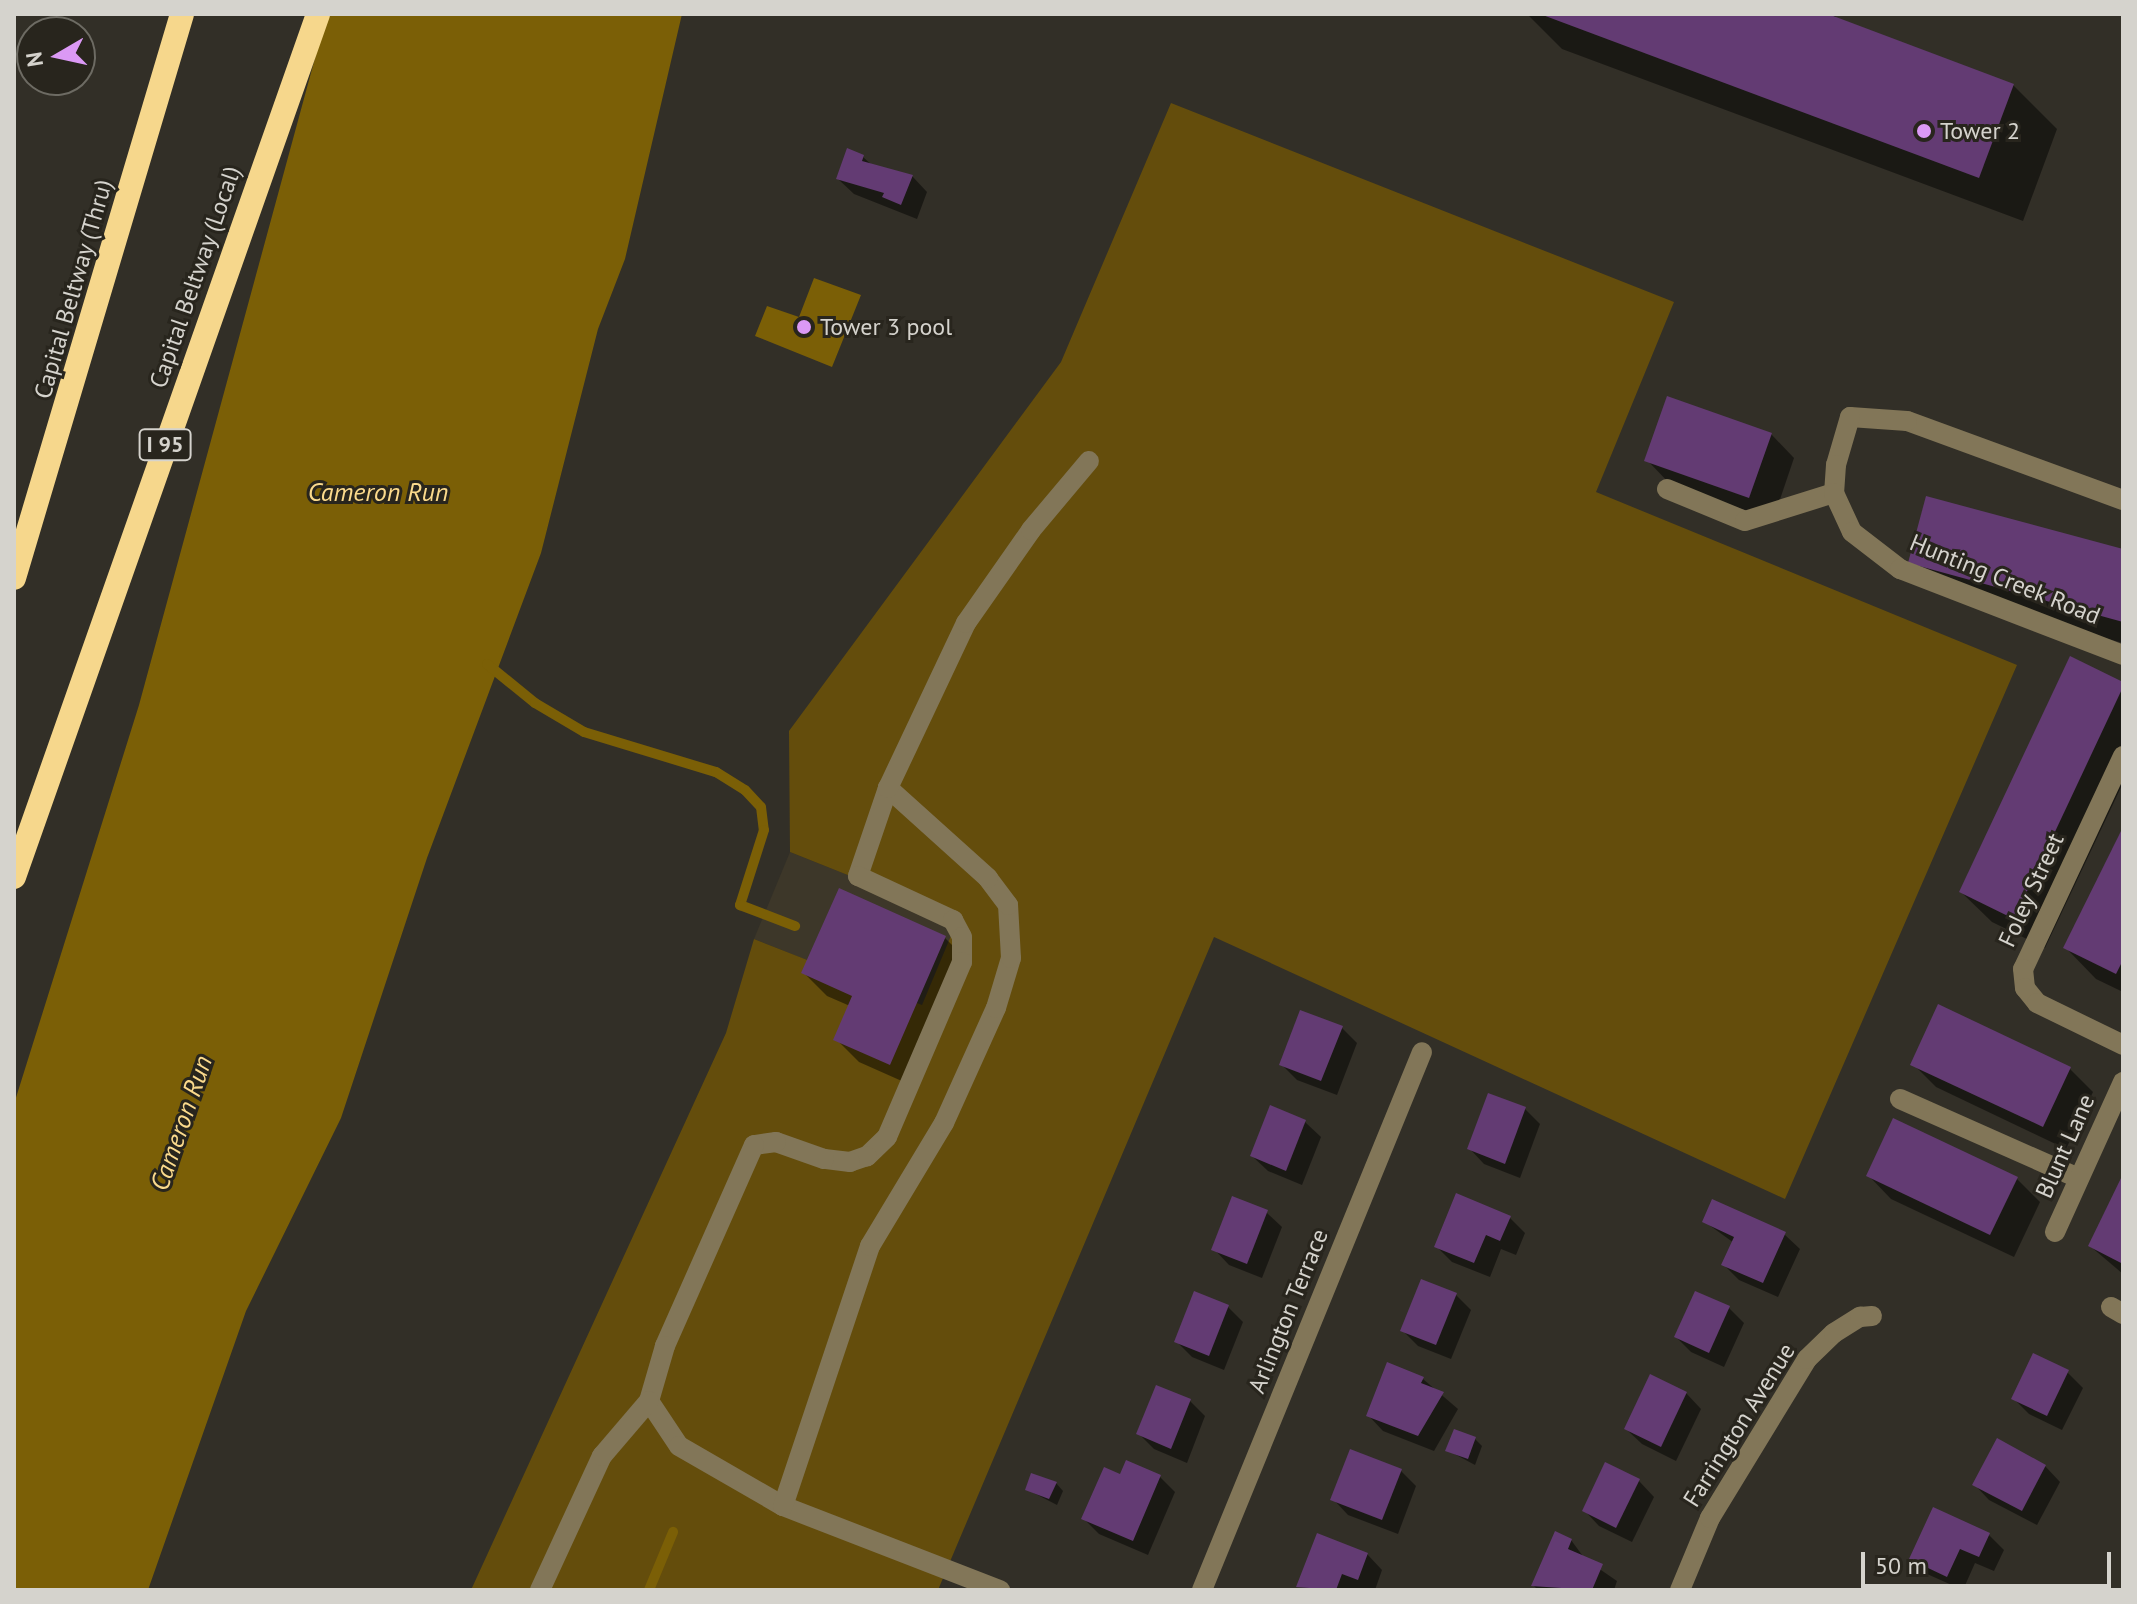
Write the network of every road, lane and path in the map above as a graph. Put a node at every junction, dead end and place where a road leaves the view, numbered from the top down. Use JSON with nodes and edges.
{"nodes":[{"id":1,"x":182,"y":14,"type":"edge"},
{"id":2,"x":318,"y":14,"type":"edge"},
{"id":3,"x":1089,"y":461,"type":"dead end"},
{"id":4,"x":1667,"y":489,"type":"dead end"},
{"id":5,"x":1834,"y":493,"type":"junction"},
{"id":6,"x":2123,"y":500,"type":"edge"},
{"id":7,"x":14,"y":578,"type":"edge"},
{"id":8,"x":2123,"y":655,"type":"edge"},
{"id":9,"x":2123,"y":756,"type":"edge"},
{"id":10,"x":888,"y":788,"type":"junction"},
{"id":11,"x":14,"y":877,"type":"edge"},
{"id":12,"x":2123,"y":1045,"type":"edge"},
{"id":13,"x":1422,"y":1052,"type":"dead end"},
{"id":14,"x":2123,"y":1082,"type":"edge"},
{"id":15,"x":1900,"y":1099,"type":"dead end"},
{"id":16,"x":2078,"y":1178,"type":"junction"},
{"id":17,"x":2055,"y":1232,"type":"dead end"},
{"id":18,"x":1872,"y":1316,"type":"dead end"},
{"id":19,"x":649,"y":1401,"type":"junction"},
{"id":20,"x":783,"y":1506,"type":"junction"},
{"id":21,"x":540,"y":1590,"type":"edge"},
{"id":22,"x":1000,"y":1590,"type":"edge"},
{"id":23,"x":1202,"y":1590,"type":"edge"},
{"id":24,"x":1680,"y":1590,"type":"edge"}],
"edges":[{"from":1,"to":7,"type":"highway","name":"Capital Beltway (Thru)"},
{"from":2,"to":11,"type":"highway","name":"Capital Beltway (Local)","number":"I 95"},
{"from":3,"to":10,"type":"street"},
{"from":4,"to":5,"type":"street"},
{"from":5,"to":6,"type":"street"},
{"from":5,"to":8,"type":"street","name":"Hunting Creek Road"},
{"from":9,"to":12,"type":"street","name":"Foley Street"},
{"from":10,"to":19,"type":"street"},
{"from":10,"to":20,"type":"street"},
{"from":13,"to":23,"type":"street","name":"Arlington Terrace"},
{"from":14,"to":16,"type":"street","name":"Blunt Lane"},
{"from":15,"to":16,"type":"street"},
{"from":16,"to":17,"type":"street","name":"Blunt Lane"},
{"from":18,"to":24,"type":"street","name":"Farrington Avenue"},
{"from":19,"to":20,"type":"street"},
{"from":19,"to":21,"type":"street"},
{"from":20,"to":22,"type":"street"}]}
